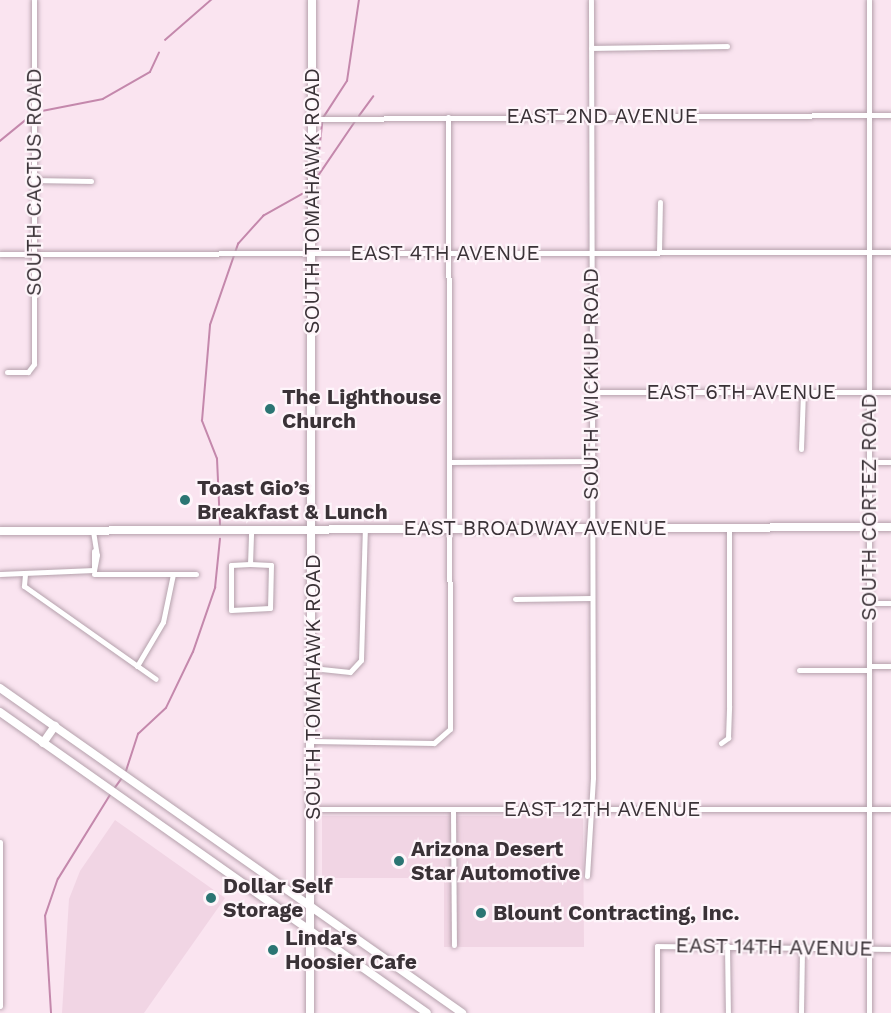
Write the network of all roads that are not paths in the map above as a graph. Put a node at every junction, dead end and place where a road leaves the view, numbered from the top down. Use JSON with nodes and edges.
{"nodes":[{"id":1,"x":34,"y":0,"type":"edge"},
{"id":2,"x":312,"y":0,"type":"edge"},
{"id":3,"x":591,"y":0,"type":"edge"},
{"id":4,"x":869,"y":0,"type":"edge"},
{"id":5,"x":727,"y":46,"type":"dead end"},
{"id":6,"x":591,"y":48,"type":"junction"},
{"id":7,"x":869,"y":114,"type":"junction"},
{"id":8,"x":591,"y":115,"type":"junction"},
{"id":9,"x":891,"y":115,"type":"edge"},
{"id":10,"x":448,"y":117,"type":"junction"},
{"id":11,"x":312,"y":119,"type":"junction"},
{"id":12,"x":33,"y":180,"type":"junction"},
{"id":13,"x":91,"y":181,"type":"dead end"},
{"id":14,"x":660,"y":202,"type":"dead end"},
{"id":15,"x":448,"y":252,"type":"junction"},
{"id":16,"x":591,"y":252,"type":"junction"},
{"id":17,"x":659,"y":252,"type":"junction"},
{"id":18,"x":869,"y":252,"type":"junction"},
{"id":19,"x":891,"y":252,"type":"edge"},
{"id":20,"x":312,"y":253,"type":"junction"},
{"id":21,"x":0,"y":254,"type":"edge"},
{"id":22,"x":34,"y":254,"type":"junction"},
{"id":23,"x":7,"y":372,"type":"dead end"},
{"id":24,"x":591,"y":392,"type":"junction"},
{"id":25,"x":803,"y":392,"type":"junction"},
{"id":26,"x":869,"y":392,"type":"junction"},
{"id":27,"x":891,"y":392,"type":"edge"},
{"id":28,"x":801,"y":449,"type":"dead end"},
{"id":29,"x":591,"y":461,"type":"junction"},
{"id":30,"x":449,"y":462,"type":"junction"},
{"id":31,"x":869,"y":462,"type":"junction"},
{"id":32,"x":891,"y":462,"type":"edge"},
{"id":33,"x":869,"y":527,"type":"junction"},
{"id":34,"x":891,"y":527,"type":"edge"},
{"id":35,"x":365,"y":528,"type":"junction"},
{"id":36,"x":448,"y":528,"type":"junction"},
{"id":37,"x":590,"y":528,"type":"junction"},
{"id":38,"x":729,"y":528,"type":"junction"},
{"id":39,"x":250,"y":530,"type":"junction"},
{"id":40,"x":313,"y":530,"type":"junction"},
{"id":41,"x":0,"y":531,"type":"edge"},
{"id":42,"x":93,"y":531,"type":"junction"},
{"id":43,"x":250,"y":564,"type":"junction"},
{"id":44,"x":94,"y":572,"type":"junction"},
{"id":45,"x":0,"y":574,"type":"edge"},
{"id":46,"x":25,"y":574,"type":"junction"},
{"id":47,"x":173,"y":574,"type":"junction"},
{"id":48,"x":196,"y":574,"type":"dead end"},
{"id":49,"x":592,"y":598,"type":"junction"},
{"id":50,"x":515,"y":599,"type":"dead end"},
{"id":51,"x":869,"y":603,"type":"junction"},
{"id":52,"x":891,"y":603,"type":"edge"},
{"id":53,"x":137,"y":666,"type":"junction"},
{"id":54,"x":891,"y":666,"type":"edge"},
{"id":55,"x":312,"y":668,"type":"junction"},
{"id":56,"x":869,"y":668,"type":"junction"},
{"id":57,"x":800,"y":670,"type":"dead end"},
{"id":58,"x":156,"y":679,"type":"dead end"},
{"id":59,"x":0,"y":688,"type":"edge"},
{"id":60,"x":0,"y":712,"type":"edge"},
{"id":61,"x":55,"y":726,"type":"junction"},
{"id":62,"x":312,"y":741,"type":"junction"},
{"id":63,"x":43,"y":742,"type":"junction"},
{"id":64,"x":721,"y":744,"type":"dead end"},
{"id":65,"x":869,"y":808,"type":"junction"},
{"id":66,"x":312,"y":809,"type":"junction"},
{"id":67,"x":453,"y":809,"type":"junction"},
{"id":68,"x":588,"y":809,"type":"junction"},
{"id":69,"x":891,"y":809,"type":"edge"},
{"id":70,"x":0,"y":842,"type":"edge"},
{"id":71,"x":586,"y":876,"type":"dead end"},
{"id":72,"x":313,"y":908,"type":"junction"},
{"id":73,"x":312,"y":932,"type":"junction"},
{"id":74,"x":454,"y":945,"type":"dead end"},
{"id":75,"x":727,"y":945,"type":"junction"},
{"id":76,"x":802,"y":947,"type":"junction"},
{"id":77,"x":869,"y":949,"type":"junction"},
{"id":78,"x":891,"y":949,"type":"edge"},
{"id":79,"x":1,"y":967,"type":"edge"},
{"id":80,"x":0,"y":1006,"type":"edge"},
{"id":81,"x":310,"y":1013,"type":"edge"},
{"id":82,"x":427,"y":1013,"type":"edge"},
{"id":83,"x":462,"y":1013,"type":"edge"},
{"id":84,"x":657,"y":1013,"type":"edge"},
{"id":85,"x":728,"y":1013,"type":"edge"},
{"id":86,"x":801,"y":1013,"type":"edge"},
{"id":87,"x":869,"y":1013,"type":"edge"}],
"edges":[{"from":1,"to":12,"type":"street","name":"SOUTH CACTUS ROAD"},
{"from":2,"to":11,"type":"main road","name":"SOUTH TOMAHAWK ROAD"},
{"from":3,"to":6,"type":"street","name":"SOUTH WICKIUP ROAD"},
{"from":4,"to":7,"type":"street","name":"SOUTH CORTEZ ROAD"},
{"from":5,"to":6,"type":"street"},
{"from":6,"to":8,"type":"street","name":"SOUTH WICKIUP ROAD"},
{"from":7,"to":8,"type":"street","name":"EAST 2ND AVENUE"},
{"from":7,"to":9,"type":"street","name":"EAST 2ND AVENUE"},
{"from":7,"to":18,"type":"street","name":"SOUTH CORTEZ ROAD"},
{"from":8,"to":10,"type":"street","name":"EAST 2ND AVENUE"},
{"from":8,"to":16,"type":"street","name":"SOUTH WICKIUP ROAD"},
{"from":10,"to":11,"type":"street","name":"EAST 2ND AVENUE"},
{"from":10,"to":15,"type":"street"},
{"from":11,"to":20,"type":"main road","name":"SOUTH TOMAHAWK ROAD"},
{"from":12,"to":13,"type":"street"},
{"from":12,"to":22,"type":"street","name":"SOUTH CACTUS ROAD"},
{"from":14,"to":17,"type":"street"},
{"from":15,"to":16,"type":"street","name":"EAST 4TH AVENUE"},
{"from":15,"to":20,"type":"street","name":"EAST 4TH AVENUE"},
{"from":15,"to":30,"type":"street"},
{"from":16,"to":17,"type":"street","name":"EAST 4TH AVENUE"},
{"from":16,"to":24,"type":"street","name":"SOUTH WICKIUP ROAD"},
{"from":17,"to":18,"type":"street","name":"EAST 4TH AVENUE"},
{"from":18,"to":19,"type":"street","name":"EAST 4TH AVENUE"},
{"from":18,"to":26,"type":"street","name":"SOUTH CORTEZ ROAD"},
{"from":20,"to":22,"type":"street","name":"EAST 4TH AVENUE"},
{"from":20,"to":40,"type":"main road","name":"SOUTH TOMAHAWK ROAD"},
{"from":21,"to":22,"type":"street","name":"EAST 4TH AVENUE"},
{"from":22,"to":23,"type":"street","name":"SOUTH CACTUS ROAD"},
{"from":24,"to":25,"type":"street","name":"EAST 6TH AVENUE"},
{"from":24,"to":29,"type":"street","name":"SOUTH WICKIUP ROAD"},
{"from":25,"to":26,"type":"street","name":"EAST 6TH AVENUE"},
{"from":25,"to":28,"type":"street"},
{"from":26,"to":27,"type":"street","name":"EAST 6TH AVENUE"},
{"from":26,"to":31,"type":"street","name":"SOUTH CORTEZ ROAD"},
{"from":29,"to":30,"type":"street"},
{"from":29,"to":37,"type":"street","name":"SOUTH WICKIUP ROAD"},
{"from":30,"to":36,"type":"street"},
{"from":31,"to":32,"type":"street"},
{"from":31,"to":33,"type":"street","name":"SOUTH CORTEZ ROAD"},
{"from":33,"to":34,"type":"main road","name":"EAST BROADWAY AVENUE"},
{"from":33,"to":38,"type":"main road","name":"EAST BROADWAY AVENUE"},
{"from":33,"to":51,"type":"street","name":"SOUTH CORTEZ ROAD"},
{"from":35,"to":36,"type":"main road","name":"EAST BROADWAY AVENUE"},
{"from":35,"to":40,"type":"main road","name":"EAST BROADWAY AVENUE"},
{"from":35,"to":55,"type":"street"},
{"from":36,"to":37,"type":"main road","name":"EAST BROADWAY AVENUE"},
{"from":36,"to":62,"type":"street"},
{"from":37,"to":38,"type":"main road","name":"EAST BROADWAY AVENUE"},
{"from":37,"to":49,"type":"street","name":"SOUTH WICKIUP ROAD"},
{"from":38,"to":64,"type":"street"},
{"from":39,"to":40,"type":"main road","name":"EAST BROADWAY AVENUE"},
{"from":39,"to":42,"type":"main road","name":"EAST BROADWAY AVENUE"},
{"from":39,"to":43,"type":"street"},
{"from":40,"to":55,"type":"main road","name":"SOUTH TOMAHAWK ROAD"},
{"from":41,"to":42,"type":"main road","name":"EAST BROADWAY AVENUE"},
{"from":42,"to":44,"type":"street"},
{"from":43,"to":43,"type":"street"},
{"from":44,"to":46,"type":"street"},
{"from":44,"to":47,"type":"street"},
{"from":45,"to":46,"type":"street"},
{"from":46,"to":53,"type":"street"},
{"from":47,"to":48,"type":"street"},
{"from":47,"to":53,"type":"street"},
{"from":49,"to":50,"type":"street"},
{"from":49,"to":68,"type":"street","name":"SOUTH WICKIUP ROAD"},
{"from":51,"to":52,"type":"street"},
{"from":51,"to":56,"type":"street","name":"SOUTH CORTEZ ROAD"},
{"from":53,"to":58,"type":"street"},
{"from":54,"to":56,"type":"street"},
{"from":55,"to":62,"type":"main road","name":"SOUTH TOMAHAWK ROAD"},
{"from":56,"to":57,"type":"street"},
{"from":56,"to":65,"type":"street","name":"SOUTH CORTEZ ROAD"},
{"from":59,"to":61,"type":"main road"},
{"from":60,"to":63,"type":"main road"},
{"from":61,"to":63,"type":"main road"},
{"from":61,"to":72,"type":"main road"},
{"from":62,"to":66,"type":"main road","name":"SOUTH TOMAHAWK ROAD"},
{"from":63,"to":73,"type":"main road"},
{"from":65,"to":68,"type":"street","name":"EAST 12TH AVENUE"},
{"from":65,"to":69,"type":"street","name":"EAST 12TH AVENUE"},
{"from":65,"to":77,"type":"street","name":"SOUTH CORTEZ ROAD"},
{"from":66,"to":67,"type":"street","name":"EAST 12TH AVENUE"},
{"from":66,"to":72,"type":"main road","name":"SOUTH TOMAHAWK ROAD"},
{"from":67,"to":68,"type":"street","name":"EAST 12TH AVENUE"},
{"from":67,"to":74,"type":"street"},
{"from":68,"to":71,"type":"street","name":"SOUTH WICKIUP ROAD"},
{"from":70,"to":79,"type":"street"},
{"from":72,"to":73,"type":"main road","name":"SOUTH TOMAHAWK ROAD"},
{"from":72,"to":83,"type":"main road"},
{"from":73,"to":81,"type":"main road","name":"SOUTH TOMAHAWK ROAD"},
{"from":73,"to":82,"type":"main road"},
{"from":75,"to":76,"type":"street","name":"EAST 14TH AVENUE"},
{"from":75,"to":84,"type":"street","name":"EAST 14TH AVENUE"},
{"from":75,"to":85,"type":"street"},
{"from":76,"to":77,"type":"street","name":"EAST 14TH AVENUE"},
{"from":76,"to":86,"type":"street"},
{"from":77,"to":78,"type":"street","name":"EAST 14TH AVENUE"},
{"from":77,"to":87,"type":"street","name":"SOUTH CORTEZ ROAD"},
{"from":79,"to":80,"type":"street"}]}
